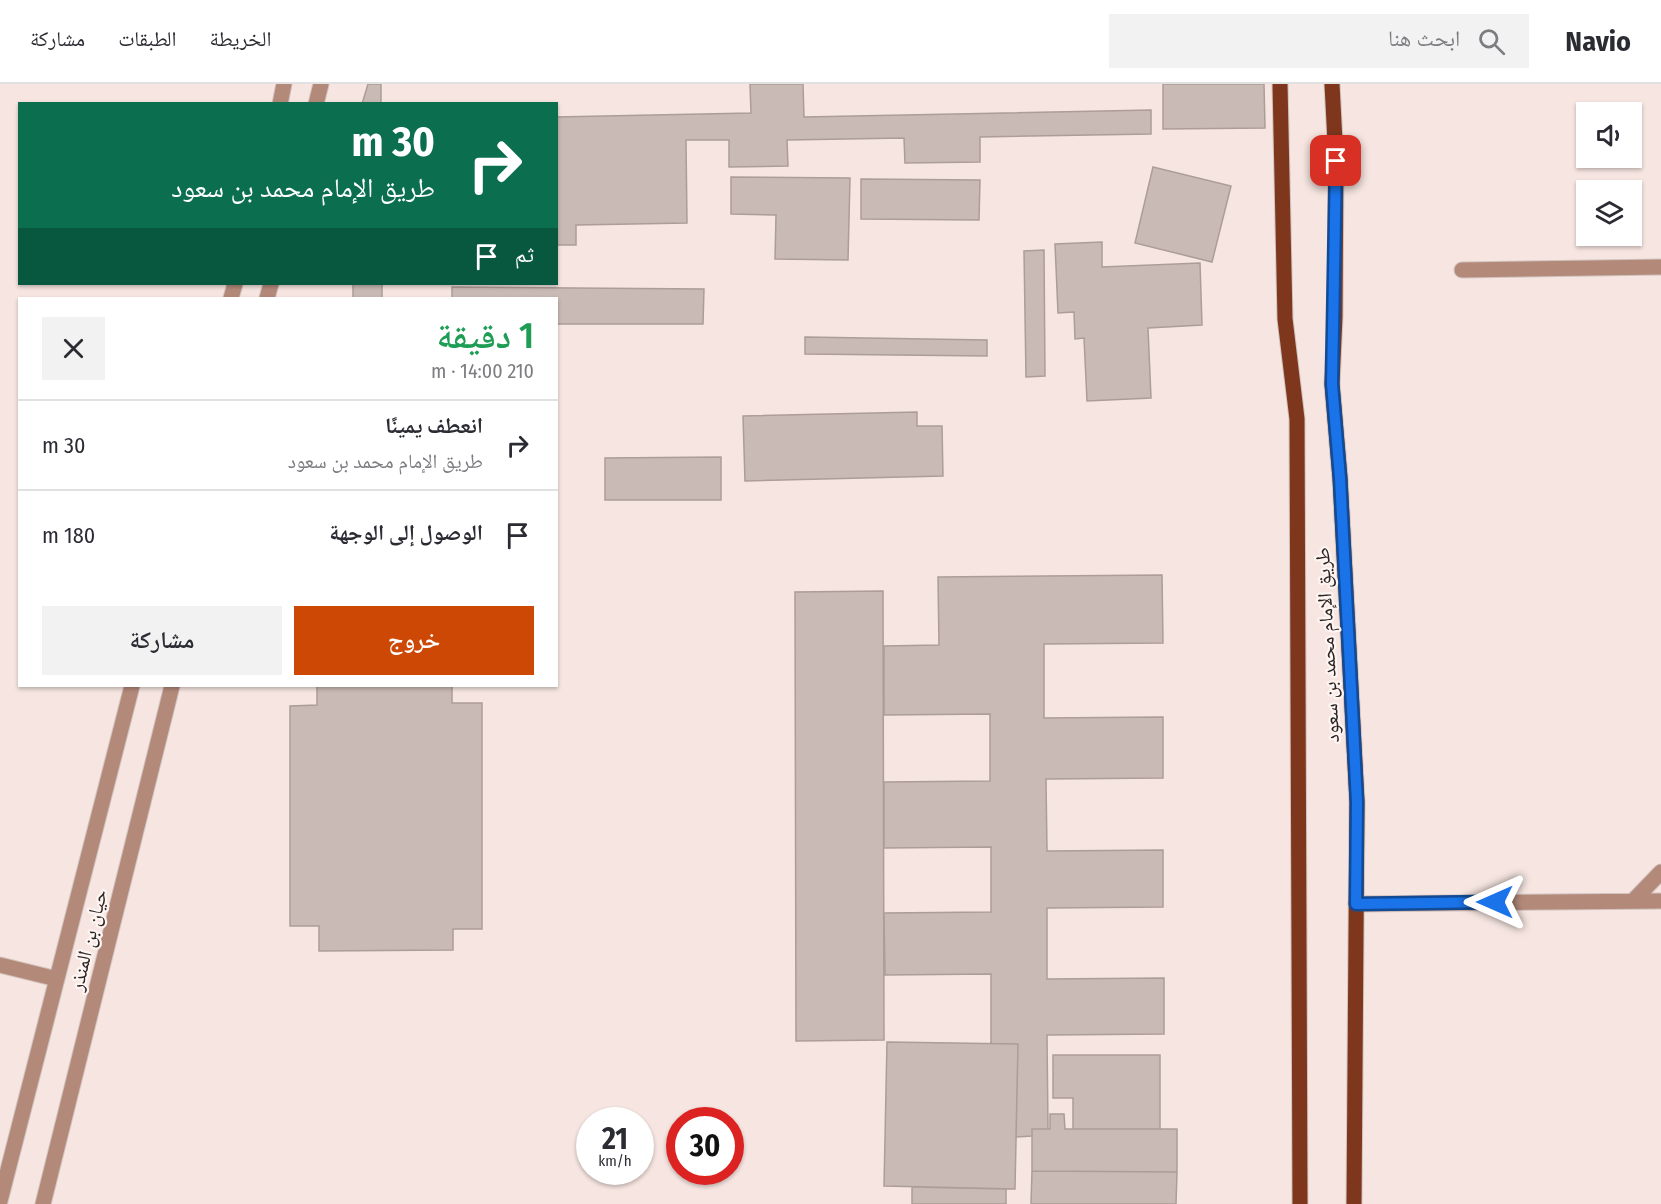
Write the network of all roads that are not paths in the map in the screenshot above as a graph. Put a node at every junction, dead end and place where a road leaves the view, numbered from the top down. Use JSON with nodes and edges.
{"nodes":[{"id":1,"x":284,"y":84,"type":"edge"},
{"id":2,"x":321,"y":84,"type":"edge"},
{"id":3,"x":1280,"y":84,"type":"edge"},
{"id":4,"x":1332,"y":84,"type":"edge"},
{"id":5,"x":280,"y":102,"type":"edge"},
{"id":6,"x":316,"y":102,"type":"edge"},
{"id":7,"x":1661,"y":267,"type":"edge"},
{"id":8,"x":1462,"y":270,"type":"dead end"},
{"id":9,"x":132,"y":687,"type":"edge"},
{"id":10,"x":172,"y":687,"type":"edge"},
{"id":11,"x":1661,"y":872,"type":"edge"},
{"id":12,"x":1634,"y":901,"type":"junction"},
{"id":13,"x":1661,"y":901,"type":"edge"},
{"id":14,"x":1356,"y":904,"type":"junction"},
{"id":15,"x":0,"y":965,"type":"edge"},
{"id":16,"x":57,"y":979,"type":"junction"},
{"id":17,"x":0,"y":1201,"type":"edge"},
{"id":18,"x":43,"y":1204,"type":"edge"},
{"id":19,"x":1300,"y":1204,"type":"edge"},
{"id":20,"x":1354,"y":1204,"type":"edge"}],
"edges":[{"from":1,"to":5,"type":"street"},
{"from":2,"to":6,"type":"street"},
{"from":3,"to":19,"type":"main road","name":"طريق الإمام محمد بن سعود"},
{"from":4,"to":14,"type":"main road","name":"طريق الإمام محمد بن سعود"},
{"from":7,"to":8,"type":"street"},
{"from":9,"to":16,"type":"street","name":"حيان بن المنذر"},
{"from":10,"to":18,"type":"street","name":"حيان بن المنذر"},
{"from":11,"to":12,"type":"street"},
{"from":12,"to":13,"type":"street"},
{"from":12,"to":14,"type":"street"},
{"from":14,"to":20,"type":"main road","name":"طريق الإمام محمد بن سعود"},
{"from":15,"to":16,"type":"street"},
{"from":16,"to":17,"type":"street","name":"حيان بن المنذر"}]}
